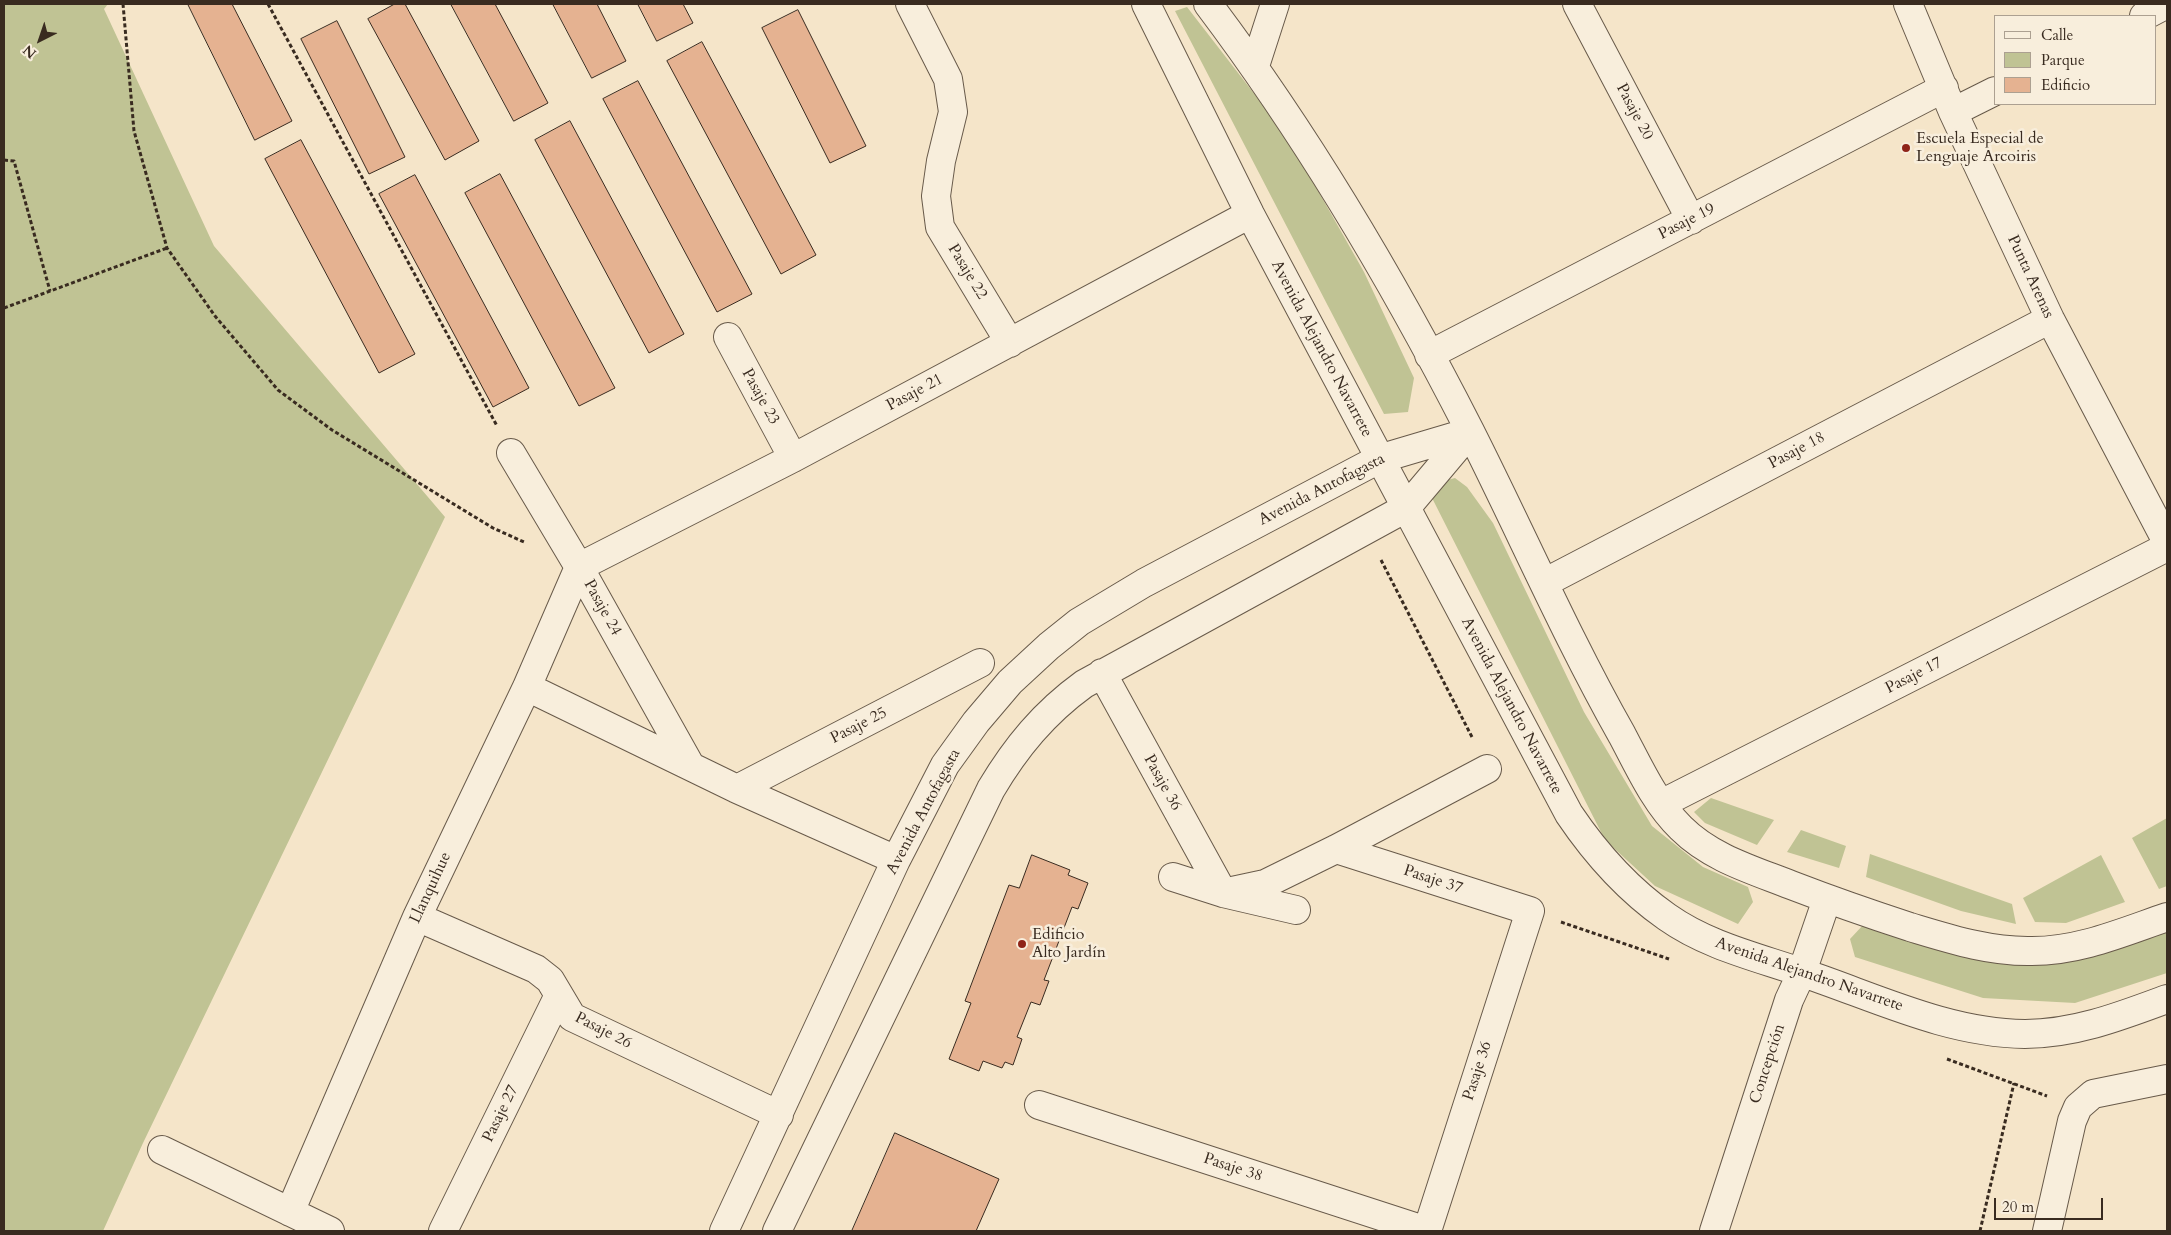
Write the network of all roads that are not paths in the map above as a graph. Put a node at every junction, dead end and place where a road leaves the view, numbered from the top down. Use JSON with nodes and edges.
{"nodes":[{"id":1,"x":910,"y":4,"type":"edge"},
{"id":2,"x":1146,"y":4,"type":"edge"},
{"id":3,"x":1208,"y":4,"type":"edge"},
{"id":4,"x":1275,"y":4,"type":"edge"},
{"id":5,"x":1578,"y":4,"type":"edge"},
{"id":6,"x":1908,"y":4,"type":"edge"},
{"id":7,"x":2167,"y":4,"type":"edge"},
{"id":8,"x":2146,"y":15,"type":"edge"},
{"id":9,"x":1255,"y":66,"type":"junction"},
{"id":10,"x":1994,"y":91,"type":"edge"},
{"id":11,"x":1948,"y":100,"type":"junction"},
{"id":12,"x":1250,"y":214,"type":"junction"},
{"id":13,"x":1691,"y":220,"type":"junction"},
{"id":14,"x":2050,"y":319,"type":"junction"},
{"id":15,"x":728,"y":337,"type":"dead end"},
{"id":16,"x":1010,"y":343,"type":"junction"},
{"id":17,"x":1430,"y":355,"type":"junction"},
{"id":18,"x":1470,"y":432,"type":"junction"},
{"id":19,"x":511,"y":453,"type":"road end"},
{"id":20,"x":793,"y":458,"type":"junction"},
{"id":21,"x":1379,"y":459,"type":"junction"},
{"id":22,"x":1406,"y":508,"type":"junction"},
{"id":23,"x":2167,"y":542,"type":"edge"},
{"id":24,"x":2167,"y":547,"type":"edge"},
{"id":25,"x":579,"y":567,"type":"junction"},
{"id":26,"x":1544,"y":583,"type":"junction"},
{"id":27,"x":980,"y":663,"type":"dead end"},
{"id":28,"x":1102,"y":673,"type":"junction"},
{"id":29,"x":527,"y":687,"type":"junction"},
{"id":30,"x":690,"y":765,"type":"junction"},
{"id":31,"x":1487,"y":769,"type":"road end"},
{"id":32,"x":737,"y":789,"type":"junction"},
{"id":33,"x":1661,"y":804,"type":"junction"},
{"id":34,"x":1336,"y":849,"type":"junction"},
{"id":35,"x":896,"y":860,"type":"junction"},
{"id":36,"x":1173,"y":877,"type":"dead end"},
{"id":37,"x":1223,"y":892,"type":"junction"},
{"id":38,"x":1827,"y":899,"type":"junction"},
{"id":39,"x":1296,"y":910,"type":"dead end"},
{"id":40,"x":1530,"y":912,"type":"joint"},
{"id":41,"x":417,"y":917,"type":"junction"},
{"id":42,"x":2167,"y":917,"type":"edge"},
{"id":43,"x":1802,"y":972,"type":"junction"},
{"id":44,"x":558,"y":997,"type":"junction"},
{"id":45,"x":2167,"y":998,"type":"edge"},
{"id":46,"x":2167,"y":1079,"type":"edge"},
{"id":47,"x":1039,"y":1105,"type":"dead end"},
{"id":48,"x":779,"y":1115,"type":"junction"},
{"id":49,"x":162,"y":1150,"type":"dead end"},
{"id":50,"x":290,"y":1212,"type":"junction"},
{"id":51,"x":330,"y":1231,"type":"edge"},
{"id":52,"x":443,"y":1231,"type":"edge"},
{"id":53,"x":724,"y":1231,"type":"edge"},
{"id":54,"x":777,"y":1231,"type":"edge"},
{"id":55,"x":1427,"y":1231,"type":"edge"},
{"id":56,"x":1714,"y":1231,"type":"edge"},
{"id":57,"x":2047,"y":1231,"type":"edge"}],
"edges":[{"from":1,"to":16,"type":"street","name":"Pasaje 22"},
{"from":2,"to":12,"type":"street","name":"Avenida Alejandro Navarrete"},
{"from":3,"to":9,"type":"street"},
{"from":4,"to":9,"type":"street"},
{"from":5,"to":13,"type":"street","name":"Pasaje 20"},
{"from":6,"to":11,"type":"street","name":"Punta Arenas"},
{"from":7,"to":8,"type":"street"},
{"from":9,"to":17,"type":"street"},
{"from":10,"to":11,"type":"street","name":"Pasaje 19"},
{"from":11,"to":13,"type":"street","name":"Pasaje 19"},
{"from":11,"to":14,"type":"street","name":"Punta Arenas"},
{"from":12,"to":16,"type":"street","name":"Pasaje 21"},
{"from":12,"to":21,"type":"street","name":"Avenida Alejandro Navarrete"},
{"from":13,"to":17,"type":"street","name":"Pasaje 19"},
{"from":14,"to":23,"type":"street","name":"Punta Arenas"},
{"from":14,"to":26,"type":"street","name":"Pasaje 18"},
{"from":15,"to":20,"type":"street","name":"Pasaje 23"},
{"from":16,"to":20,"type":"street","name":"Pasaje 21"},
{"from":17,"to":18,"type":"street"},
{"from":18,"to":21,"type":"street","name":"Avenida Antofagasta"},
{"from":18,"to":22,"type":"street"},
{"from":18,"to":26,"type":"street"},
{"from":19,"to":25,"type":"street","name":"Pasaje 24"},
{"from":20,"to":25,"type":"street","name":"Pasaje 21"},
{"from":21,"to":22,"type":"street","name":"Avenida Alejandro Navarrete"},
{"from":21,"to":35,"type":"street","name":"Avenida Antofagasta"},
{"from":22,"to":28,"type":"street"},
{"from":22,"to":43,"type":"street","name":"Avenida Alejandro Navarrete"},
{"from":24,"to":33,"type":"street","name":"Pasaje 17"},
{"from":25,"to":29,"type":"street","name":"Llanquihue"},
{"from":25,"to":30,"type":"street","name":"Pasaje 24"},
{"from":26,"to":33,"type":"street"},
{"from":27,"to":32,"type":"street","name":"Pasaje 25"},
{"from":28,"to":37,"type":"street","name":"Pasaje 36"},
{"from":28,"to":54,"type":"street"},
{"from":29,"to":30,"type":"street"},
{"from":29,"to":41,"type":"street","name":"Llanquihue"},
{"from":30,"to":32,"type":"street"},
{"from":31,"to":34,"type":"street"},
{"from":32,"to":35,"type":"street"},
{"from":33,"to":38,"type":"street"},
{"from":34,"to":37,"type":"street"},
{"from":34,"to":40,"type":"street","name":"Pasaje 37"},
{"from":35,"to":48,"type":"street","name":"Avenida Antofagasta"},
{"from":36,"to":37,"type":"street"},
{"from":37,"to":39,"type":"street"},
{"from":38,"to":42,"type":"street"},
{"from":38,"to":43,"type":"street","name":"Concepción"},
{"from":40,"to":55,"type":"street","name":"Pasaje 36"},
{"from":41,"to":44,"type":"street","name":"Pasaje 26"},
{"from":41,"to":50,"type":"street","name":"Llanquihue"},
{"from":43,"to":45,"type":"street","name":"Avenida Alejandro Navarrete"},
{"from":43,"to":56,"type":"street","name":"Concepción"},
{"from":44,"to":48,"type":"street","name":"Pasaje 26"},
{"from":44,"to":52,"type":"street","name":"Pasaje 27"},
{"from":46,"to":57,"type":"street"},
{"from":47,"to":55,"type":"street","name":"Pasaje 38"},
{"from":48,"to":53,"type":"street","name":"Avenida Antofagasta"},
{"from":49,"to":50,"type":"street"},
{"from":50,"to":51,"type":"street"}]}
